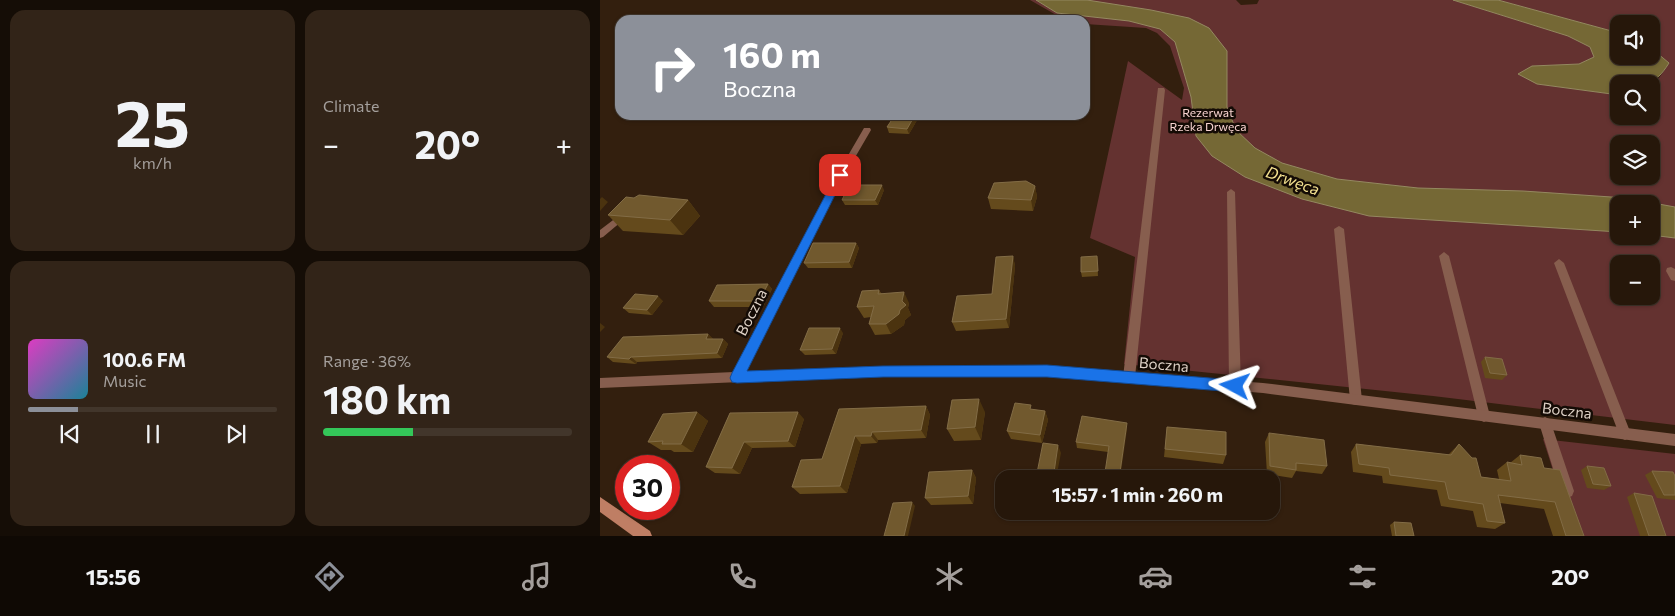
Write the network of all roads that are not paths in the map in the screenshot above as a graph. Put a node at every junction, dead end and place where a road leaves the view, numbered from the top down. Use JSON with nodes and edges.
{"nodes":[{"id":1,"x":1161,"y":90,"type":"dead end"},
{"id":2,"x":867,"y":130,"type":"dead end"},
{"id":3,"x":1231,"y":192,"type":"dead end"},
{"id":4,"x":634,"y":207,"type":"edge"},
{"id":5,"x":1339,"y":229,"type":"dead end"},
{"id":6,"x":600,"y":235,"type":"edge"},
{"id":7,"x":1444,"y":256,"type":"dead end"},
{"id":8,"x":1559,"y":263,"type":"dead end"},
{"id":9,"x":1129,"y":377,"type":"junction"},
{"id":10,"x":737,"y":378,"type":"junction"},
{"id":11,"x":600,"y":383,"type":"edge"},
{"id":12,"x":1235,"y":386,"type":"junction"},
{"id":13,"x":1356,"y":400,"type":"junction"},
{"id":14,"x":1484,"y":416,"type":"junction"},
{"id":15,"x":1545,"y":424,"type":"junction"},
{"id":16,"x":1625,"y":434,"type":"junction"},
{"id":17,"x":1675,"y":440,"type":"edge"},
{"id":18,"x":1571,"y":502,"type":"edge"},
{"id":19,"x":600,"y":504,"type":"edge"},
{"id":20,"x":645,"y":536,"type":"edge"}],
"edges":[{"from":1,"to":9,"type":"street"},
{"from":2,"to":10,"type":"street","name":"Boczna"},
{"from":3,"to":12,"type":"street"},
{"from":4,"to":6,"type":"street"},
{"from":5,"to":13,"type":"street"},
{"from":7,"to":14,"type":"street"},
{"from":8,"to":16,"type":"street"},
{"from":9,"to":10,"type":"street","name":"Boczna"},
{"from":9,"to":12,"type":"street","name":"Boczna"},
{"from":10,"to":11,"type":"street","name":"Boczna"},
{"from":12,"to":13,"type":"street","name":"Boczna"},
{"from":13,"to":14,"type":"street","name":"Boczna"},
{"from":14,"to":15,"type":"street","name":"Boczna"},
{"from":15,"to":16,"type":"street","name":"Boczna"},
{"from":15,"to":18,"type":"street"},
{"from":16,"to":17,"type":"street","name":"Boczna"},
{"from":19,"to":20,"type":"main road"}]}
